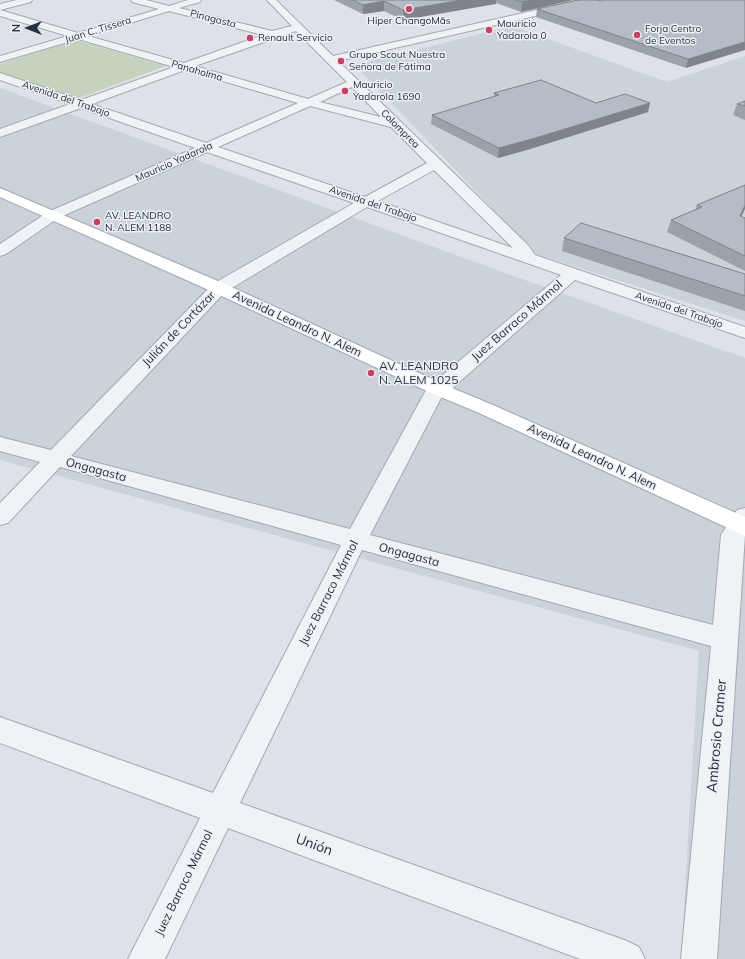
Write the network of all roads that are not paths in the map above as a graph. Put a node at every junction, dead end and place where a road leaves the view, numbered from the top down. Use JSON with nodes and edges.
{"nodes":[{"id":1,"x":28,"y":0,"type":"edge"},
{"id":2,"x":135,"y":0,"type":"edge"},
{"id":3,"x":197,"y":0,"type":"edge"},
{"id":4,"x":271,"y":0,"type":"edge"},
{"id":5,"x":592,"y":0,"type":"edge"},
{"id":6,"x":0,"y":7,"type":"edge"},
{"id":7,"x":169,"y":8,"type":"junction"},
{"id":8,"x":0,"y":13,"type":"edge"},
{"id":9,"x":298,"y":27,"type":"junction"},
{"id":10,"x":274,"y":34,"type":"junction"},
{"id":11,"x":78,"y":36,"type":"junction"},
{"id":12,"x":315,"y":45,"type":"junction"},
{"id":13,"x":0,"y":59,"type":"edge"},
{"id":14,"x":331,"y":60,"type":"junction"},
{"id":15,"x":183,"y":67,"type":"junction"},
{"id":16,"x":0,"y":76,"type":"edge"},
{"id":17,"x":354,"y":83,"type":"junction"},
{"id":18,"x":80,"y":103,"type":"junction"},
{"id":19,"x":310,"y":103,"type":"junction"},
{"id":20,"x":395,"y":124,"type":"junction"},
{"id":21,"x":0,"y":133,"type":"edge"},
{"id":22,"x":208,"y":147,"type":"junction"},
{"id":23,"x":435,"y":164,"type":"junction"},
{"id":24,"x":0,"y":192,"type":"edge"},
{"id":25,"x":366,"y":202,"type":"junction"},
{"id":26,"x":53,"y":215,"type":"junction"},
{"id":27,"x":0,"y":251,"type":"edge"},
{"id":28,"x":529,"y":258,"type":"junction"},
{"id":29,"x":573,"y":273,"type":"junction"},
{"id":30,"x":219,"y":288,"type":"junction"},
{"id":31,"x":745,"y":333,"type":"edge"},
{"id":32,"x":438,"y":389,"type":"junction"},
{"id":33,"x":0,"y":444,"type":"edge"},
{"id":34,"x":55,"y":459,"type":"junction"},
{"id":35,"x":0,"y":517,"type":"edge"},
{"id":36,"x":743,"y":522,"type":"edge"},
{"id":37,"x":355,"y":540,"type":"junction"},
{"id":38,"x":725,"y":640,"type":"junction"},
{"id":39,"x":0,"y":730,"type":"edge"},
{"id":40,"x":220,"y":810,"type":"junction"},
{"id":41,"x":146,"y":959,"type":"edge"},
{"id":42,"x":627,"y":959,"type":"edge"},
{"id":43,"x":699,"y":959,"type":"edge"}],
"edges":[{"from":1,"to":6,"type":"street"},
{"from":2,"to":7,"type":"street","name":"Pinagasta"},
{"from":3,"to":7,"type":"street","name":"Juan C. Tissera"},
{"from":4,"to":9,"type":"street","name":"Colomprea"},
{"from":5,"to":14,"type":"street"},
{"from":7,"to":10,"type":"street","name":"Pinagasta"},
{"from":7,"to":11,"type":"street","name":"Juan C. Tissera"},
{"from":8,"to":11,"type":"street","name":"Panaholma"},
{"from":9,"to":10,"type":"street"},
{"from":9,"to":12,"type":"street","name":"Colomprea"},
{"from":10,"to":12,"type":"street","name":"Pinagasta"},
{"from":10,"to":15,"type":"street"},
{"from":11,"to":13,"type":"street","name":"Juan C. Tissera"},
{"from":11,"to":15,"type":"street","name":"Panaholma"},
{"from":12,"to":14,"type":"street","name":"Colomprea"},
{"from":14,"to":17,"type":"street","name":"Colomprea"},
{"from":15,"to":18,"type":"street"},
{"from":15,"to":19,"type":"street","name":"Panaholma"},
{"from":16,"to":18,"type":"street","name":"Avenida del Trabajo"},
{"from":17,"to":19,"type":"street","name":"Mauricio Yadarola"},
{"from":17,"to":20,"type":"street","name":"Colomprea"},
{"from":18,"to":21,"type":"street"},
{"from":18,"to":22,"type":"street","name":"Avenida del Trabajo"},
{"from":19,"to":20,"type":"street","name":"Panaholma"},
{"from":19,"to":22,"type":"street","name":"Mauricio Yadarola"},
{"from":20,"to":23,"type":"street","name":"Colomprea"},
{"from":22,"to":25,"type":"street","name":"Avenida del Trabajo"},
{"from":22,"to":26,"type":"street","name":"Mauricio Yadarola"},
{"from":23,"to":25,"type":"street","name":"Julián de Cortázar"},
{"from":23,"to":28,"type":"street","name":"Colomprea"},
{"from":24,"to":26,"type":"main road","name":"Avenida Leandro N. Alem"},
{"from":25,"to":28,"type":"street","name":"Avenida del Trabajo"},
{"from":25,"to":30,"type":"street","name":"Julián de Cortázar"},
{"from":26,"to":27,"type":"street","name":"Mauricio Yadarola"},
{"from":26,"to":30,"type":"main road","name":"Avenida Leandro N. Alem"},
{"from":28,"to":29,"type":"street","name":"Avenida del Trabajo"},
{"from":29,"to":31,"type":"street","name":"Avenida del Trabajo"},
{"from":29,"to":32,"type":"street","name":"Juez Barraco Mármol"},
{"from":30,"to":32,"type":"main road","name":"Avenida Leandro N. Alem"},
{"from":30,"to":34,"type":"street","name":"Julián de Cortázar"},
{"from":32,"to":36,"type":"main road","name":"Avenida Leandro N. Alem"},
{"from":32,"to":37,"type":"street","name":"Juez Barraco Mármol"},
{"from":33,"to":34,"type":"street","name":"Ongagasta"},
{"from":34,"to":35,"type":"street","name":"Julián de Cortázar"},
{"from":34,"to":37,"type":"street","name":"Ongagasta"},
{"from":36,"to":38,"type":"street","name":"Ambrosio Cramer"},
{"from":37,"to":38,"type":"street","name":"Ongagasta"},
{"from":37,"to":40,"type":"street","name":"Juez Barraco Mármol"},
{"from":38,"to":43,"type":"street","name":"Ambrosio Cramer"},
{"from":39,"to":40,"type":"street","name":"Unión"},
{"from":40,"to":41,"type":"street","name":"Juez Barraco Mármol"},
{"from":40,"to":42,"type":"street","name":"Unión"}]}
